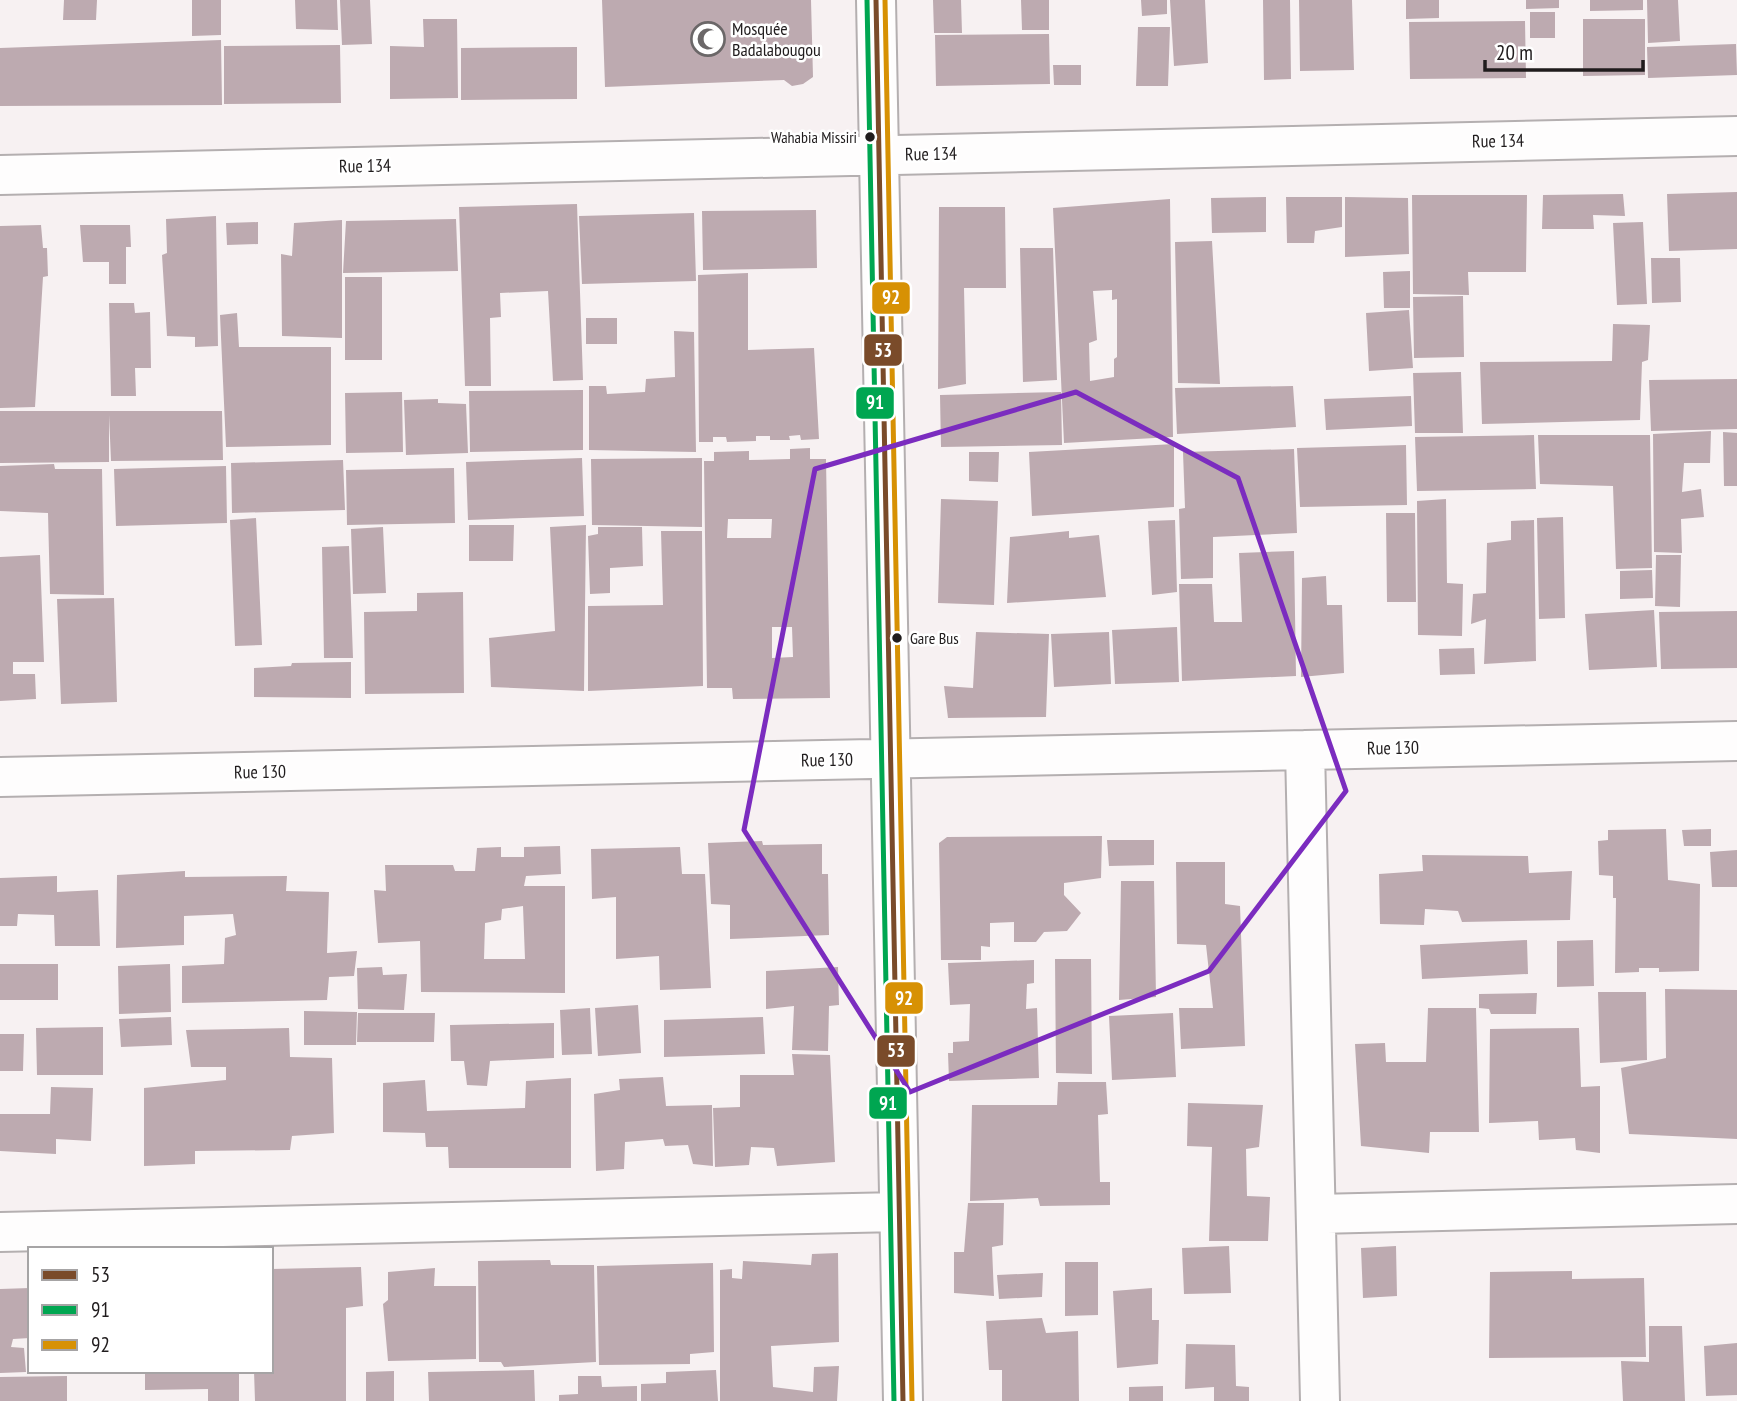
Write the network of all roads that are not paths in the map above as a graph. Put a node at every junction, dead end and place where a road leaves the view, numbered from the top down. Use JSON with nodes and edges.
{"nodes":[{"id":1,"x":876,"y":0,"type":"edge"},
{"id":2,"x":1737,"y":135,"type":"edge"},
{"id":3,"x":879,"y":155,"type":"junction"},
{"id":4,"x":0,"y":175,"type":"edge"},
{"id":5,"x":1737,"y":741,"type":"edge"},
{"id":6,"x":1305,"y":750,"type":"junction"},
{"id":7,"x":891,"y":759,"type":"junction"},
{"id":8,"x":0,"y":777,"type":"edge"},
{"id":9,"x":1737,"y":1204,"type":"edge"},
{"id":10,"x":900,"y":1212,"type":"junction"},
{"id":11,"x":1317,"y":1214,"type":"junction"},
{"id":12,"x":0,"y":1232,"type":"edge"},
{"id":13,"x":903,"y":1401,"type":"edge"},
{"id":14,"x":1320,"y":1401,"type":"edge"}],
"edges":[{"from":1,"to":3,"type":"street"},
{"from":2,"to":3,"type":"street","name":"Rue 134"},
{"from":3,"to":4,"type":"street","name":"Rue 134"},
{"from":3,"to":7,"type":"street"},
{"from":5,"to":6,"type":"street","name":"Rue 130"},
{"from":6,"to":7,"type":"street","name":"Rue 130"},
{"from":6,"to":11,"type":"street"},
{"from":7,"to":8,"type":"street","name":"Rue 130"},
{"from":7,"to":10,"type":"street"},
{"from":9,"to":11,"type":"street"},
{"from":10,"to":12,"type":"street"},
{"from":10,"to":13,"type":"street"},
{"from":11,"to":14,"type":"street"}]}
